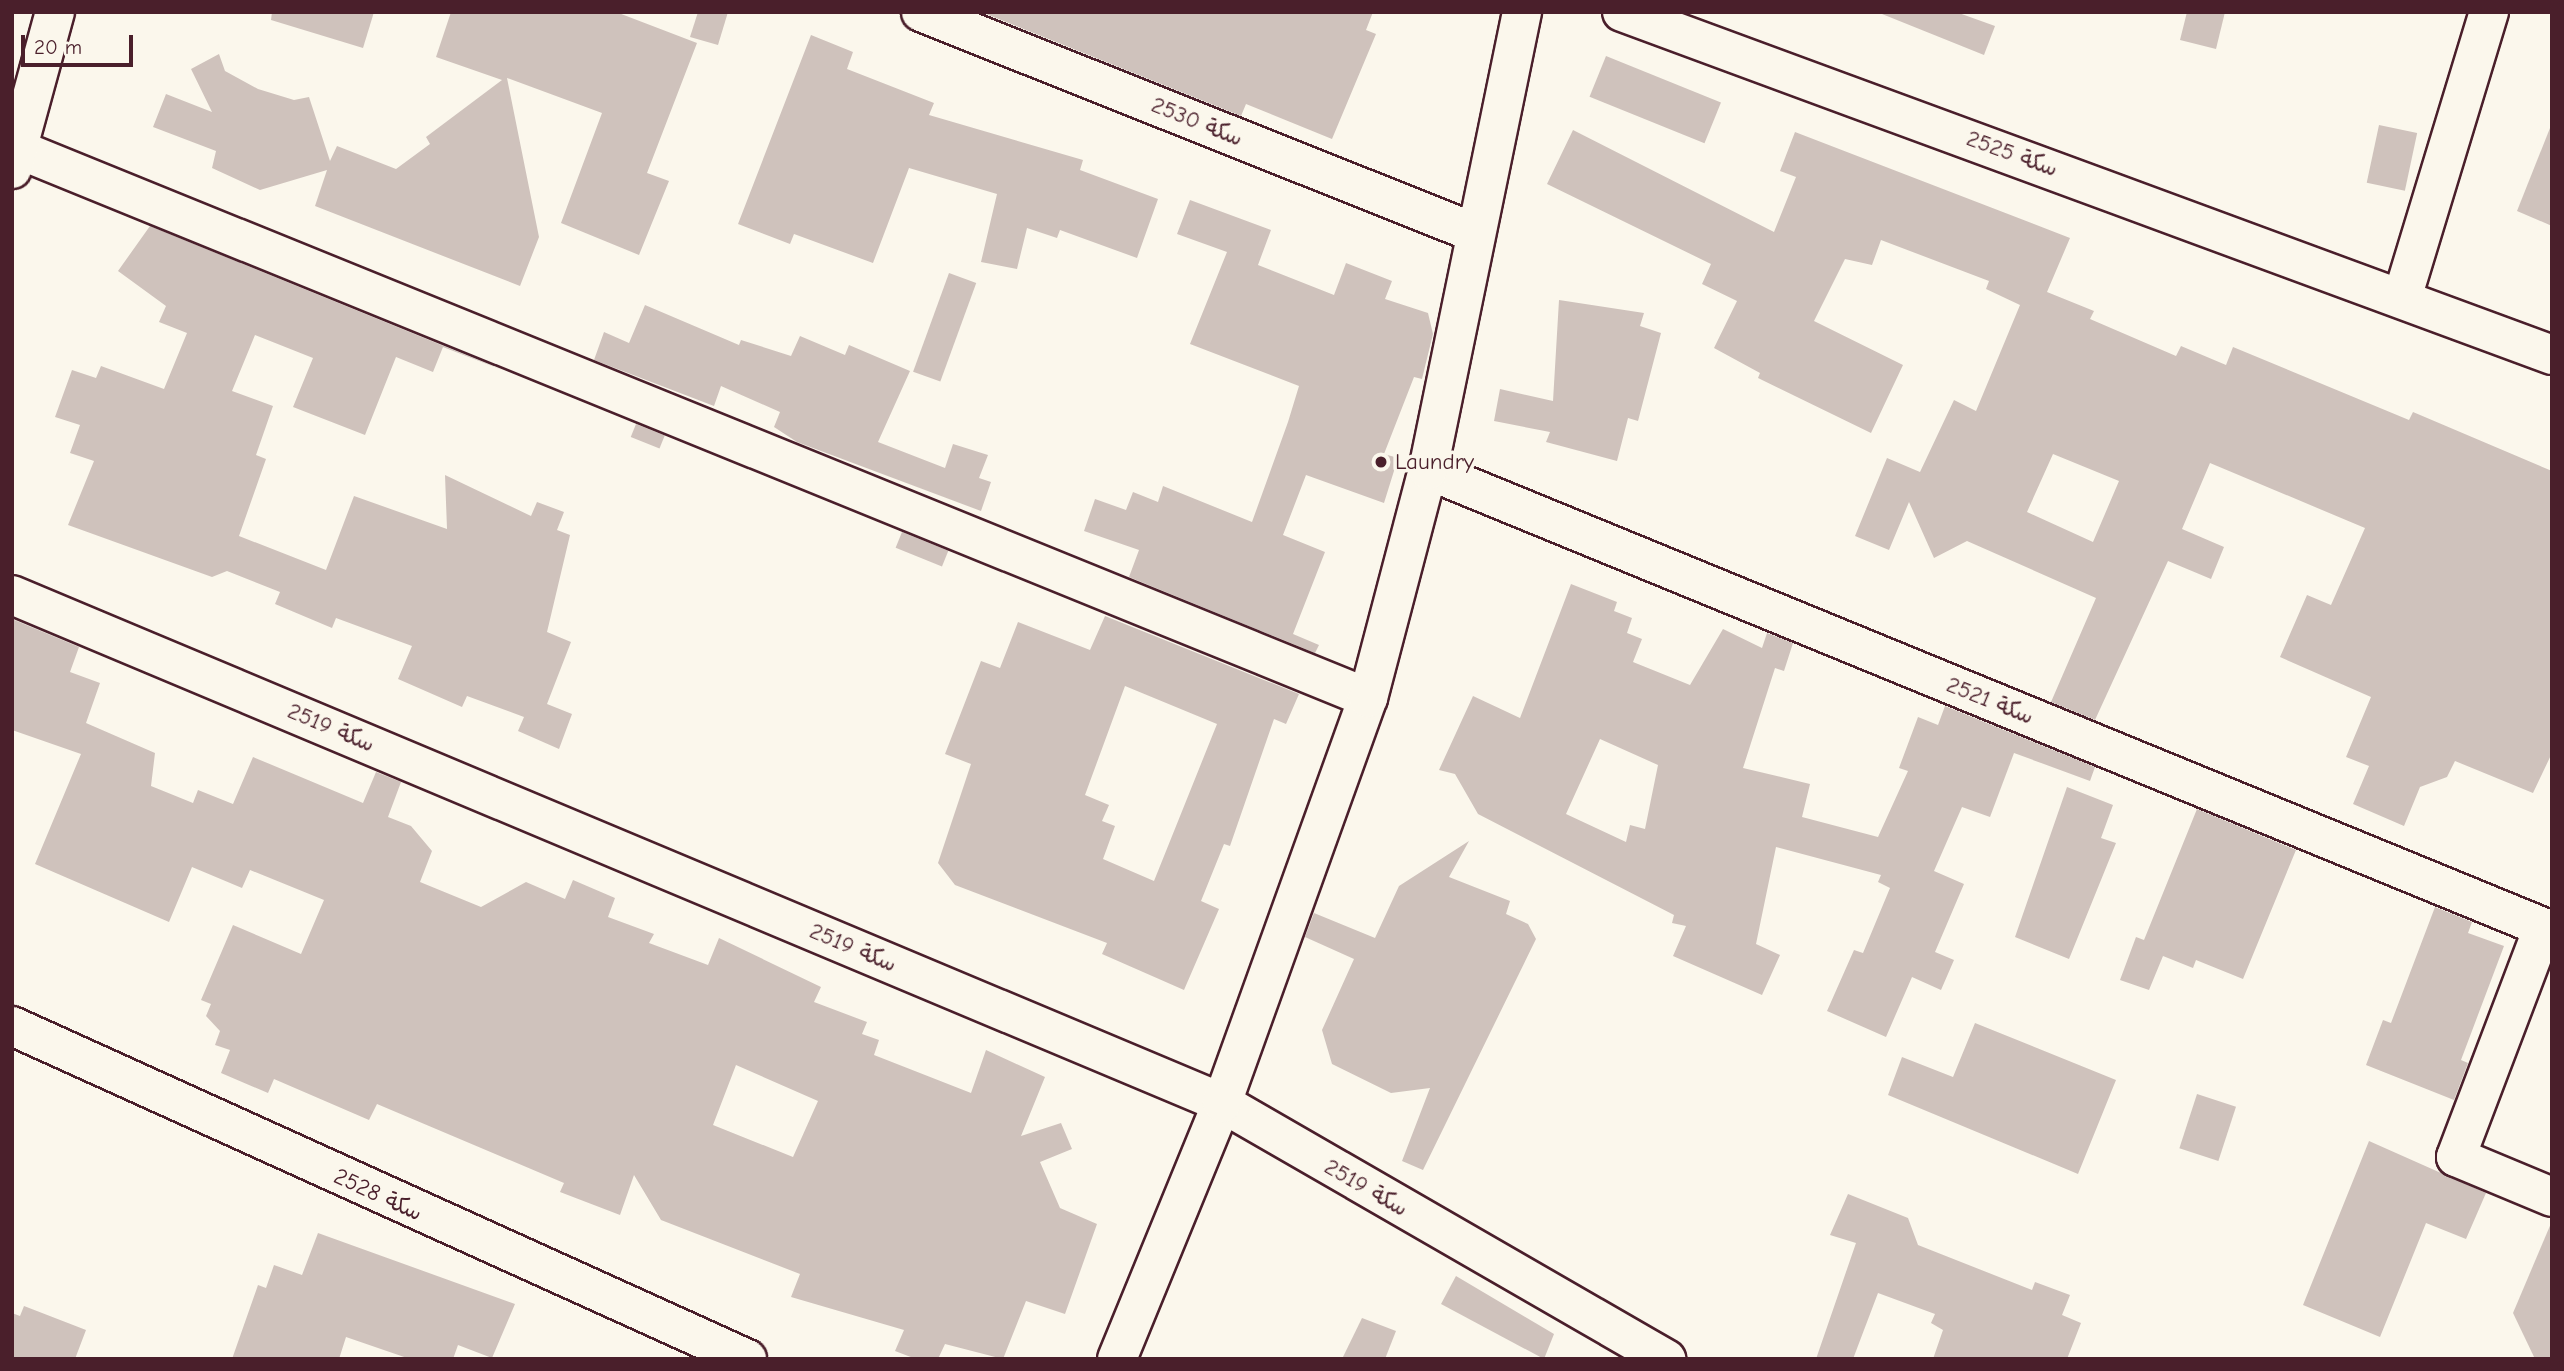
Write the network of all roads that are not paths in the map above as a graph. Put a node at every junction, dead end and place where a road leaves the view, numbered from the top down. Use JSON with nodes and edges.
{"nodes":[{"id":1,"x":55,"y":12,"type":"edge"},
{"id":2,"x":921,"y":12,"type":"edge"},
{"id":3,"x":1522,"y":12,"type":"edge"},
{"id":4,"x":1622,"y":12,"type":"edge"},
{"id":5,"x":2489,"y":12,"type":"edge"},
{"id":6,"x":16,"y":159,"type":"edge"},
{"id":7,"x":1473,"y":232,"type":"junction"},
{"id":8,"x":2403,"y":295,"type":"junction"},
{"id":9,"x":2552,"y":355,"type":"edge"},
{"id":10,"x":1428,"y":470,"type":"junction"},
{"id":11,"x":12,"y":595,"type":"edge"},
{"id":12,"x":1368,"y":698,"type":"junction"},
{"id":13,"x":2547,"y":930,"type":"edge"},
{"id":14,"x":12,"y":1026,"type":"edge"},
{"id":15,"x":1222,"y":1103,"type":"junction"},
{"id":16,"x":2552,"y":1198,"type":"edge"},
{"id":17,"x":747,"y":1359,"type":"edge"},
{"id":18,"x":1117,"y":1359,"type":"edge"},
{"id":19,"x":1666,"y":1359,"type":"edge"}],
"edges":[{"from":1,"to":6,"type":"street"},
{"from":2,"to":7,"type":"street","name":"سكة 2530"},
{"from":3,"to":7,"type":"street"},
{"from":4,"to":8,"type":"street","name":"سكة 2525"},
{"from":5,"to":8,"type":"street"},
{"from":6,"to":12,"type":"street"},
{"from":7,"to":10,"type":"street"},
{"from":8,"to":9,"type":"street","name":"سكة 2525"},
{"from":10,"to":12,"type":"street"},
{"from":10,"to":13,"type":"street","name":"سكة 2521"},
{"from":11,"to":15,"type":"street","name":"سكة 2519"},
{"from":12,"to":15,"type":"street"},
{"from":13,"to":16,"type":"street"},
{"from":14,"to":17,"type":"street","name":"سكة 2528"},
{"from":15,"to":18,"type":"street"},
{"from":15,"to":19,"type":"street","name":"سكة 2519"}]}
